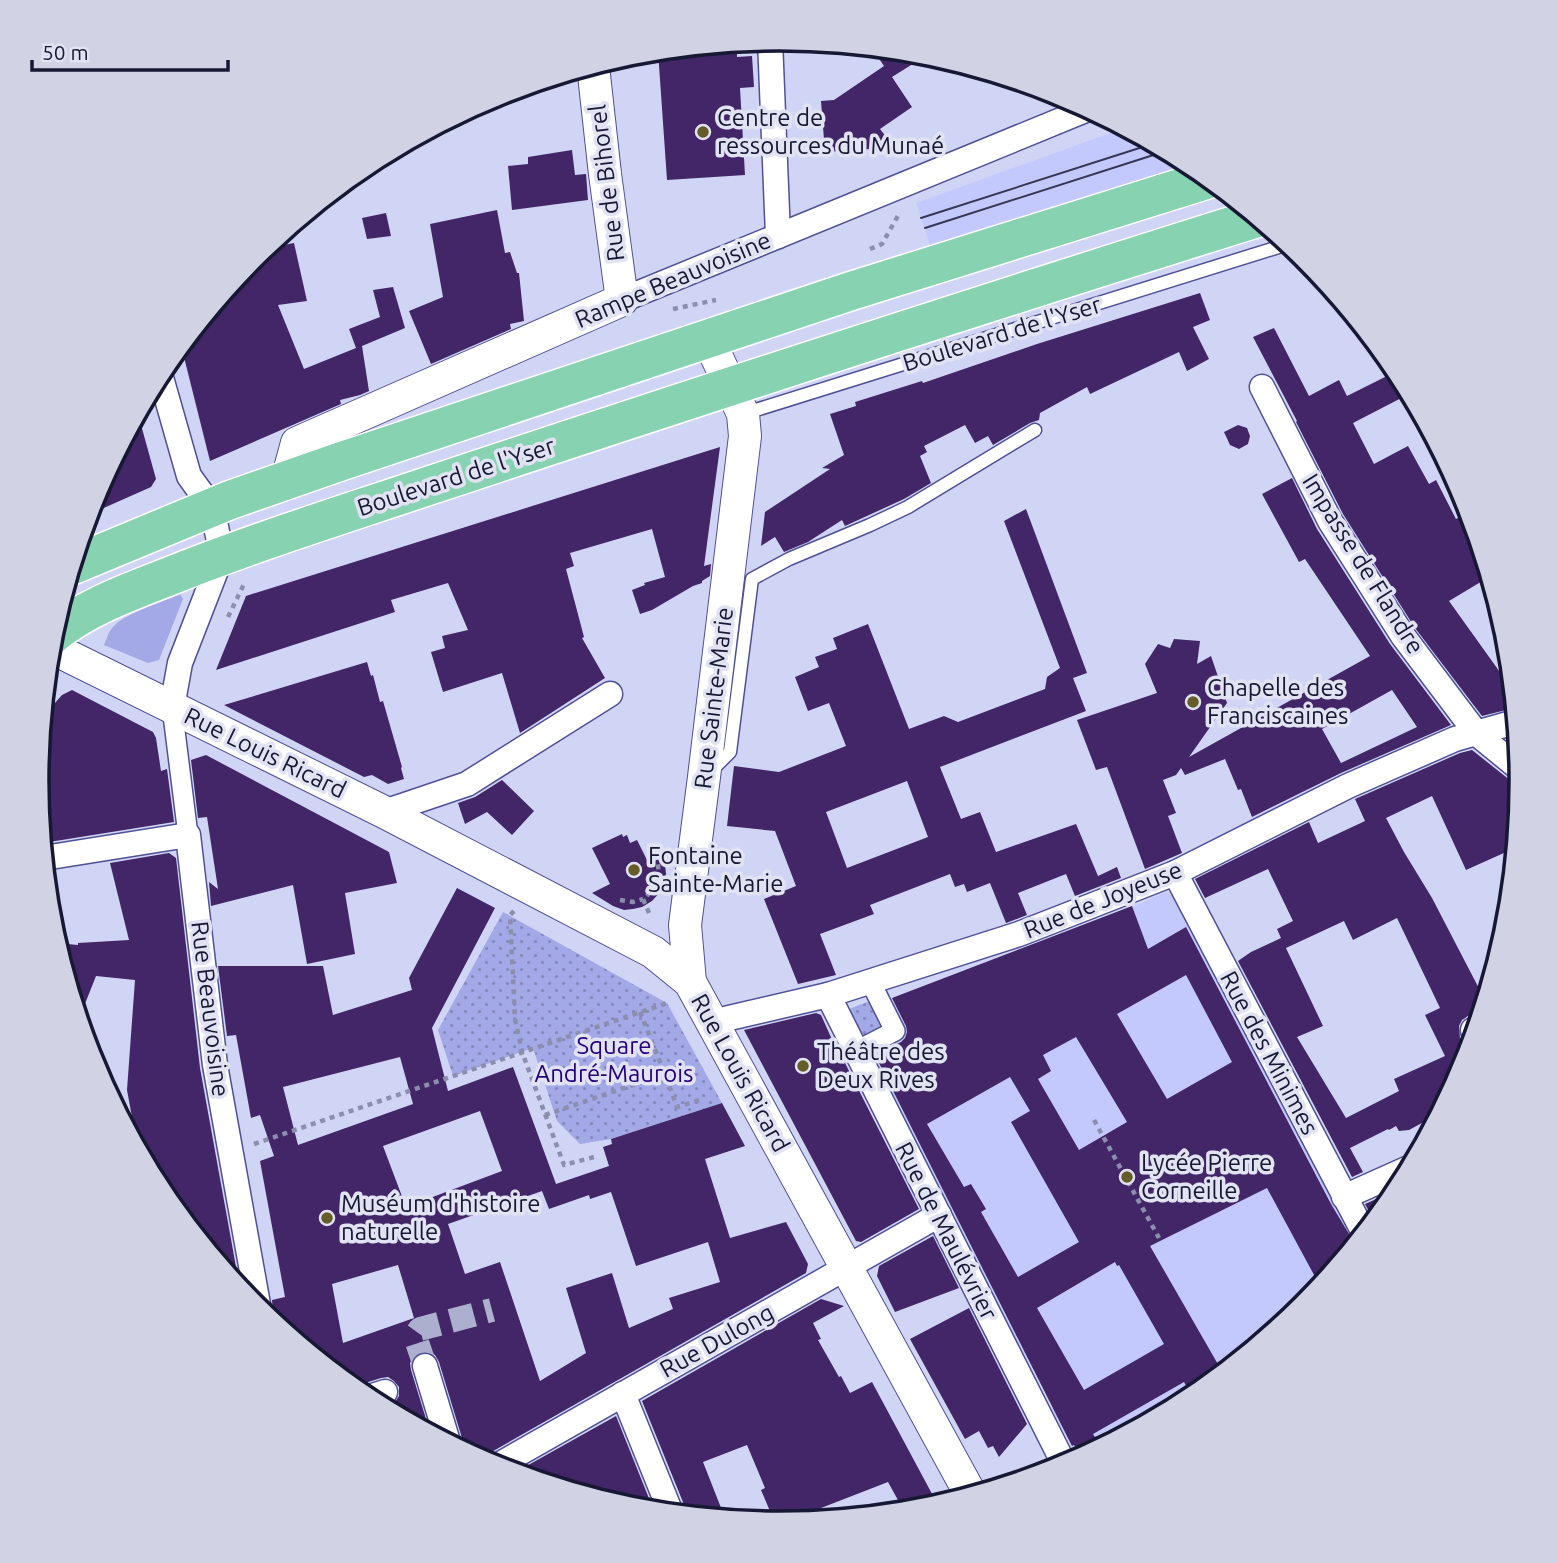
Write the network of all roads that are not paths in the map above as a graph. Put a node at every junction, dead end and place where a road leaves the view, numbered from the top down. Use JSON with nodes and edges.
{"nodes":[{"id":1,"x":770,"y":51,"type":"edge"},
{"id":2,"x":594,"y":75,"type":"edge"},
{"id":3,"x":1075,"y":115,"type":"edge"},
{"id":4,"x":1196,"y":183,"type":"edge"},
{"id":5,"x":1247,"y":222,"type":"edge"},
{"id":6,"x":778,"y":236,"type":"junction"},
{"id":7,"x":1276,"y":247,"type":"edge"},
{"id":8,"x":622,"y":300,"type":"junction"},
{"id":9,"x":1018,"y":312,"type":"junction"},
{"id":10,"x":708,"y":338,"type":"junction"},
{"id":11,"x":1262,"y":387,"type":"dead end"},
{"id":12,"x":164,"y":389,"type":"edge"},
{"id":13,"x":736,"y":401,"type":"junction"},
{"id":14,"x":1035,"y":430,"type":"dead end"},
{"id":15,"x":288,"y":480,"type":"junction"},
{"id":16,"x":212,"y":508,"type":"junction"},
{"id":17,"x":222,"y":555,"type":"junction"},
{"id":18,"x":84,"y":561,"type":"edge"},
{"id":19,"x":67,"y":624,"type":"edge"},
{"id":20,"x":61,"y":652,"type":"edge"},
{"id":21,"x":610,"y":694,"type":"dead end"},
{"id":22,"x":172,"y":707,"type":"junction"},
{"id":23,"x":1506,"y":725,"type":"edge"},
{"id":24,"x":1477,"y":734,"type":"junction"},
{"id":25,"x":1508,"y":759,"type":"edge"},
{"id":26,"x":704,"y":777,"type":"junction"},
{"id":27,"x":384,"y":812,"type":"junction"},
{"id":28,"x":188,"y":835,"type":"junction"},
{"id":29,"x":53,"y":857,"type":"edge"},
{"id":30,"x":1175,"y":873,"type":"junction"},
{"id":31,"x":870,"y":981,"type":"junction"},
{"id":32,"x":682,"y":993,"type":"junction"},
{"id":33,"x":828,"y":995,"type":"junction"},
{"id":34,"x":712,"y":1022,"type":"junction"},
{"id":35,"x":856,"y":1051,"type":"junction"},
{"id":36,"x":1394,"y":1175,"type":"edge"},
{"id":37,"x":1344,"y":1197,"type":"junction"},
{"id":38,"x":939,"y":1215,"type":"junction"},
{"id":39,"x":1359,"y":1224,"type":"edge"},
{"id":40,"x":846,"y":1268,"type":"junction"},
{"id":41,"x":255,"y":1290,"type":"edge"},
{"id":42,"x":425,"y":1366,"type":"tunnel mouth"},
{"id":43,"x":623,"y":1394,"type":"junction"},
{"id":44,"x":444,"y":1430,"type":"edge"},
{"id":45,"x":1060,"y":1455,"type":"edge"},
{"id":46,"x":509,"y":1459,"type":"edge"},
{"id":47,"x":967,"y":1487,"type":"edge"},
{"id":48,"x":667,"y":1502,"type":"edge"}],
"edges":[{"from":1,"to":6,"type":"street"},
{"from":2,"to":8,"type":"street","name":"Rue de Bihorel"},
{"from":3,"to":6,"type":"street","name":"Rampe Beauvoisine"},
{"from":4,"to":10,"type":"main road","name":"Boulevard de l'Yser"},
{"from":5,"to":9,"type":"main road","name":"Boulevard de l'Yser"},
{"from":6,"to":8,"type":"street","name":"Rampe Beauvoisine"},
{"from":7,"to":9,"type":"lane","name":"Boulevard de l'Yser"},
{"from":8,"to":15,"type":"street","name":"Rampe Beauvoisine"},
{"from":9,"to":13,"type":"main road","name":"Boulevard de l'Yser"},
{"from":10,"to":13,"type":"street"},
{"from":10,"to":15,"type":"main road","name":"Boulevard de l'Yser"},
{"from":11,"to":24,"type":"street","name":"Impasse de Flandre"},
{"from":12,"to":16,"type":"street"},
{"from":13,"to":17,"type":"main road","name":"Boulevard de l'Yser"},
{"from":13,"to":26,"type":"street","name":"Rue Sainte-Marie"},
{"from":14,"to":26,"type":"lane"},
{"from":15,"to":16,"type":"main road","name":"Boulevard de l'Yser"},
{"from":16,"to":17,"type":"street"},
{"from":16,"to":18,"type":"main road","name":"Boulevard de l'Yser"},
{"from":17,"to":19,"type":"main road","name":"Boulevard de l'Yser"},
{"from":17,"to":22,"type":"street"},
{"from":20,"to":22,"type":"street","name":"Rue Louis Ricard"},
{"from":21,"to":27,"type":"street"},
{"from":22,"to":27,"type":"street","name":"Rue Louis Ricard"},
{"from":22,"to":28,"type":"street","name":"Rue Beauvoisine"},
{"from":23,"to":24,"type":"street","name":"Rue de Joyeuse"},
{"from":24,"to":25,"type":"street","name":"Impasse de Flandre"},
{"from":24,"to":30,"type":"street","name":"Rue de Joyeuse"},
{"from":26,"to":32,"type":"street","name":"Rue Sainte-Marie"},
{"from":27,"to":32,"type":"street","name":"Rue Louis Ricard"},
{"from":28,"to":29,"type":"street"},
{"from":28,"to":41,"type":"street","name":"Rue Beauvoisine"},
{"from":30,"to":31,"type":"street","name":"Rue de Joyeuse"},
{"from":30,"to":37,"type":"street","name":"Rue des Minimes"},
{"from":31,"to":33,"type":"street","name":"Rue de Joyeuse"},
{"from":31,"to":35,"type":"street"},
{"from":32,"to":34,"type":"street","name":"Rue Louis Ricard"},
{"from":33,"to":34,"type":"street","name":"Rue de Joyeuse"},
{"from":33,"to":35,"type":"street","name":"Rue de Maulévrier"},
{"from":34,"to":40,"type":"street","name":"Rue Louis Ricard"},
{"from":35,"to":38,"type":"street","name":"Rue de Maulévrier"},
{"from":36,"to":37,"type":"street"},
{"from":37,"to":39,"type":"street","name":"Rue des Minimes"},
{"from":38,"to":40,"type":"street","name":"Rue Dulong"},
{"from":38,"to":45,"type":"street","name":"Rue de Maulévrier"},
{"from":40,"to":43,"type":"street","name":"Rue Dulong"},
{"from":40,"to":47,"type":"street","name":"Rue Louis Ricard"},
{"from":42,"to":44,"type":"street"},
{"from":43,"to":46,"type":"street","name":"Rue Dulong"},
{"from":43,"to":48,"type":"street"}]}
